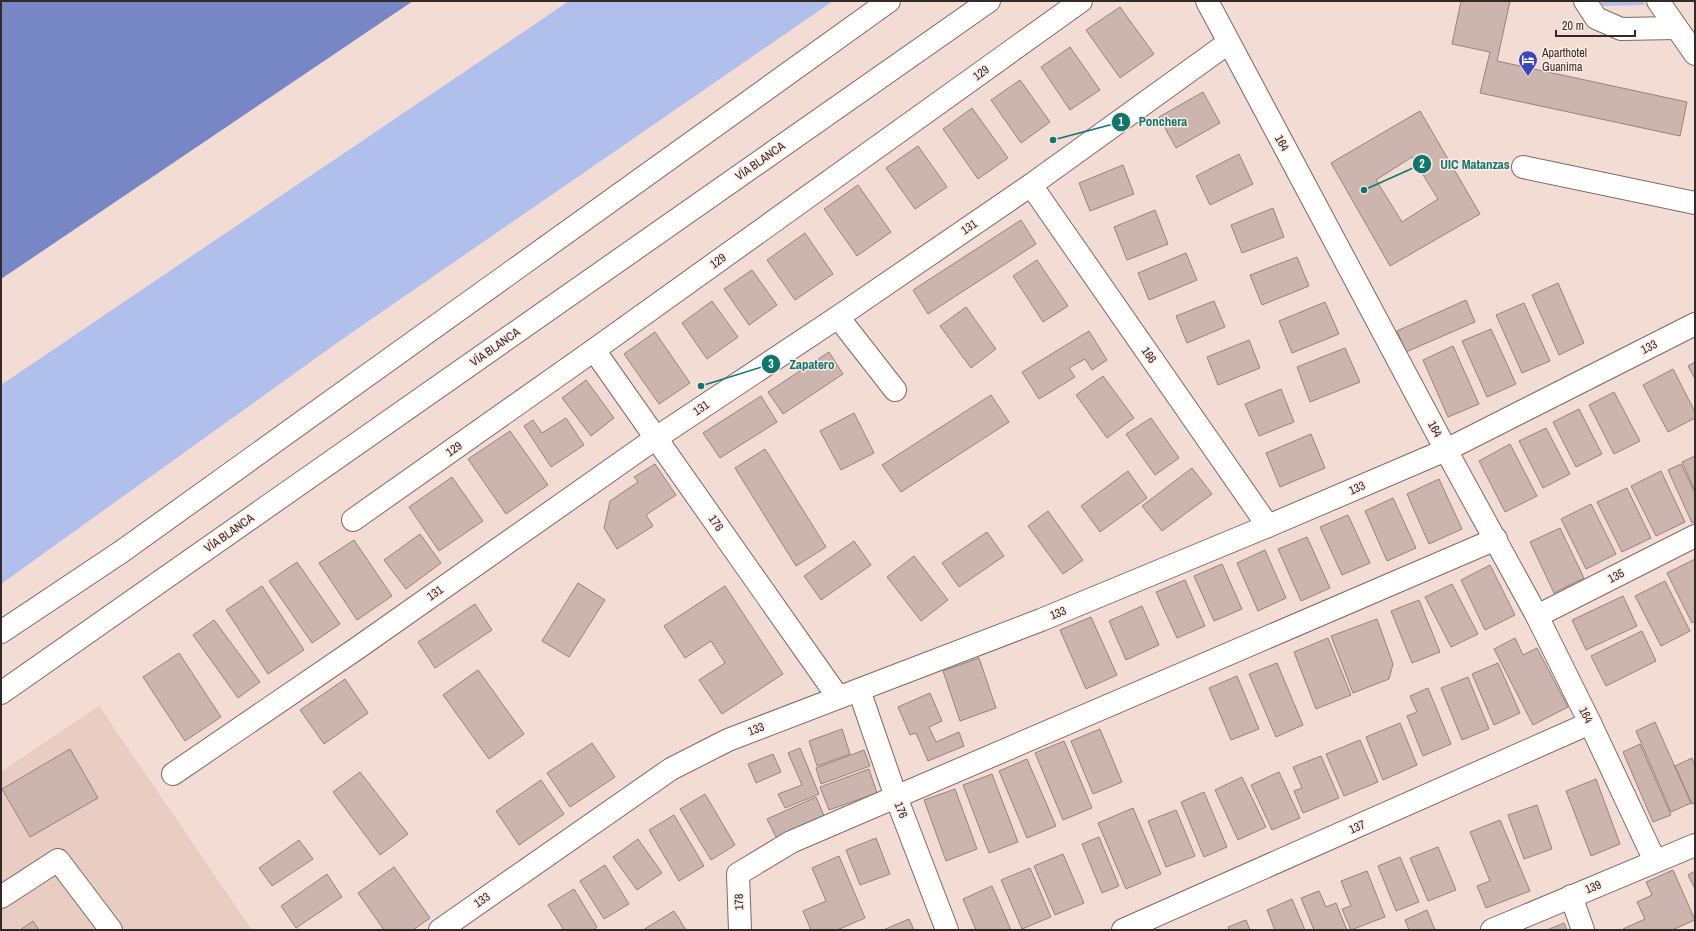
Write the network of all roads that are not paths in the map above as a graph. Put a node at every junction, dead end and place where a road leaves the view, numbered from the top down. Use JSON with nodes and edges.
{"nodes":[{"id":1,"x":889,"y":1,"type":"edge"},
{"id":2,"x":989,"y":1,"type":"edge"},
{"id":3,"x":1082,"y":1,"type":"edge"},
{"id":4,"x":1207,"y":1,"type":"edge"},
{"id":5,"x":1585,"y":1,"type":"edge"},
{"id":6,"x":1658,"y":1,"type":"edge"},
{"id":7,"x":1676,"y":28,"type":"junction"},
{"id":8,"x":1228,"y":43,"type":"junction"},
{"id":9,"x":1695,"y":54,"type":"edge"},
{"id":10,"x":1523,"y":168,"type":"dead end"},
{"id":11,"x":1031,"y":185,"type":"junction"},
{"id":12,"x":1695,"y":203,"type":"edge"},
{"id":13,"x":838,"y":317,"type":"junction"},
{"id":14,"x":1695,"y":324,"type":"edge"},
{"id":15,"x":594,"y":350,"type":"junction"},
{"id":16,"x":895,"y":390,"type":"dead end"},
{"id":17,"x":656,"y":438,"type":"junction"},
{"id":18,"x":1446,"y":450,"type":"junction"},
{"id":19,"x":353,"y":520,"type":"dead end"},
{"id":20,"x":1268,"y":526,"type":"junction"},
{"id":21,"x":1695,"y":536,"type":"edge"},
{"id":22,"x":1496,"y":539,"type":"junction"},
{"id":23,"x":1537,"y":616,"type":"junction"},
{"id":24,"x":1,"y":632,"type":"edge"},
{"id":25,"x":860,"y":690,"type":"junction"},
{"id":26,"x":1,"y":693,"type":"edge"},
{"id":27,"x":838,"y":697,"type":"junction"},
{"id":28,"x":1590,"y":723,"type":"junction"},
{"id":29,"x":173,"y":774,"type":"dead end"},
{"id":30,"x":896,"y":797,"type":"junction"},
{"id":31,"x":1695,"y":845,"type":"edge"},
{"id":32,"x":1655,"y":861,"type":"junction"},
{"id":33,"x":1571,"y":896,"type":"junction"},
{"id":34,"x":1,"y":897,"type":"edge"},
{"id":35,"x":111,"y":930,"type":"edge"},
{"id":36,"x":440,"y":930,"type":"edge"},
{"id":37,"x":740,"y":930,"type":"edge"},
{"id":38,"x":947,"y":930,"type":"edge"},
{"id":39,"x":1123,"y":930,"type":"edge"},
{"id":40,"x":1492,"y":930,"type":"edge"},
{"id":41,"x":1583,"y":930,"type":"edge"}],
"edges":[{"from":1,"to":24,"type":"main road"},
{"from":2,"to":26,"type":"main road","name":"VÍA BLANCA"},
{"from":3,"to":15,"type":"main road","name":"129"},
{"from":4,"to":8,"type":"main road","name":"164"},
{"from":5,"to":7,"type":"main road"},
{"from":6,"to":7,"type":"main road"},
{"from":7,"to":9,"type":"main road"},
{"from":8,"to":11,"type":"main road","name":"131"},
{"from":8,"to":18,"type":"main road","name":"164"},
{"from":10,"to":12,"type":"main road"},
{"from":11,"to":13,"type":"main road","name":"131"},
{"from":11,"to":20,"type":"main road","name":"166"},
{"from":13,"to":16,"type":"main road"},
{"from":13,"to":17,"type":"main road","name":"131"},
{"from":14,"to":18,"type":"main road","name":"133"},
{"from":15,"to":17,"type":"main road","name":"176"},
{"from":15,"to":19,"type":"main road","name":"129"},
{"from":17,"to":27,"type":"main road","name":"176"},
{"from":17,"to":29,"type":"main road","name":"131"},
{"from":18,"to":20,"type":"main road","name":"133"},
{"from":18,"to":22,"type":"main road","name":"164"},
{"from":20,"to":25,"type":"main road","name":"133"},
{"from":21,"to":23,"type":"main road","name":"135"},
{"from":22,"to":23,"type":"main road","name":"164"},
{"from":22,"to":30,"type":"main road"},
{"from":23,"to":28,"type":"main road","name":"164"},
{"from":25,"to":27,"type":"main road","name":"133"},
{"from":25,"to":30,"type":"main road","name":"176"},
{"from":27,"to":36,"type":"main road","name":"133"},
{"from":28,"to":32,"type":"main road","name":"164"},
{"from":28,"to":39,"type":"main road","name":"137"},
{"from":30,"to":37,"type":"main road","name":"178"},
{"from":30,"to":38,"type":"main road","name":"176"},
{"from":31,"to":32,"type":"main road","name":"139"},
{"from":32,"to":33,"type":"main road","name":"139"},
{"from":33,"to":40,"type":"main road","name":"139"},
{"from":33,"to":41,"type":"main road"},
{"from":34,"to":35,"type":"main road"}]}
